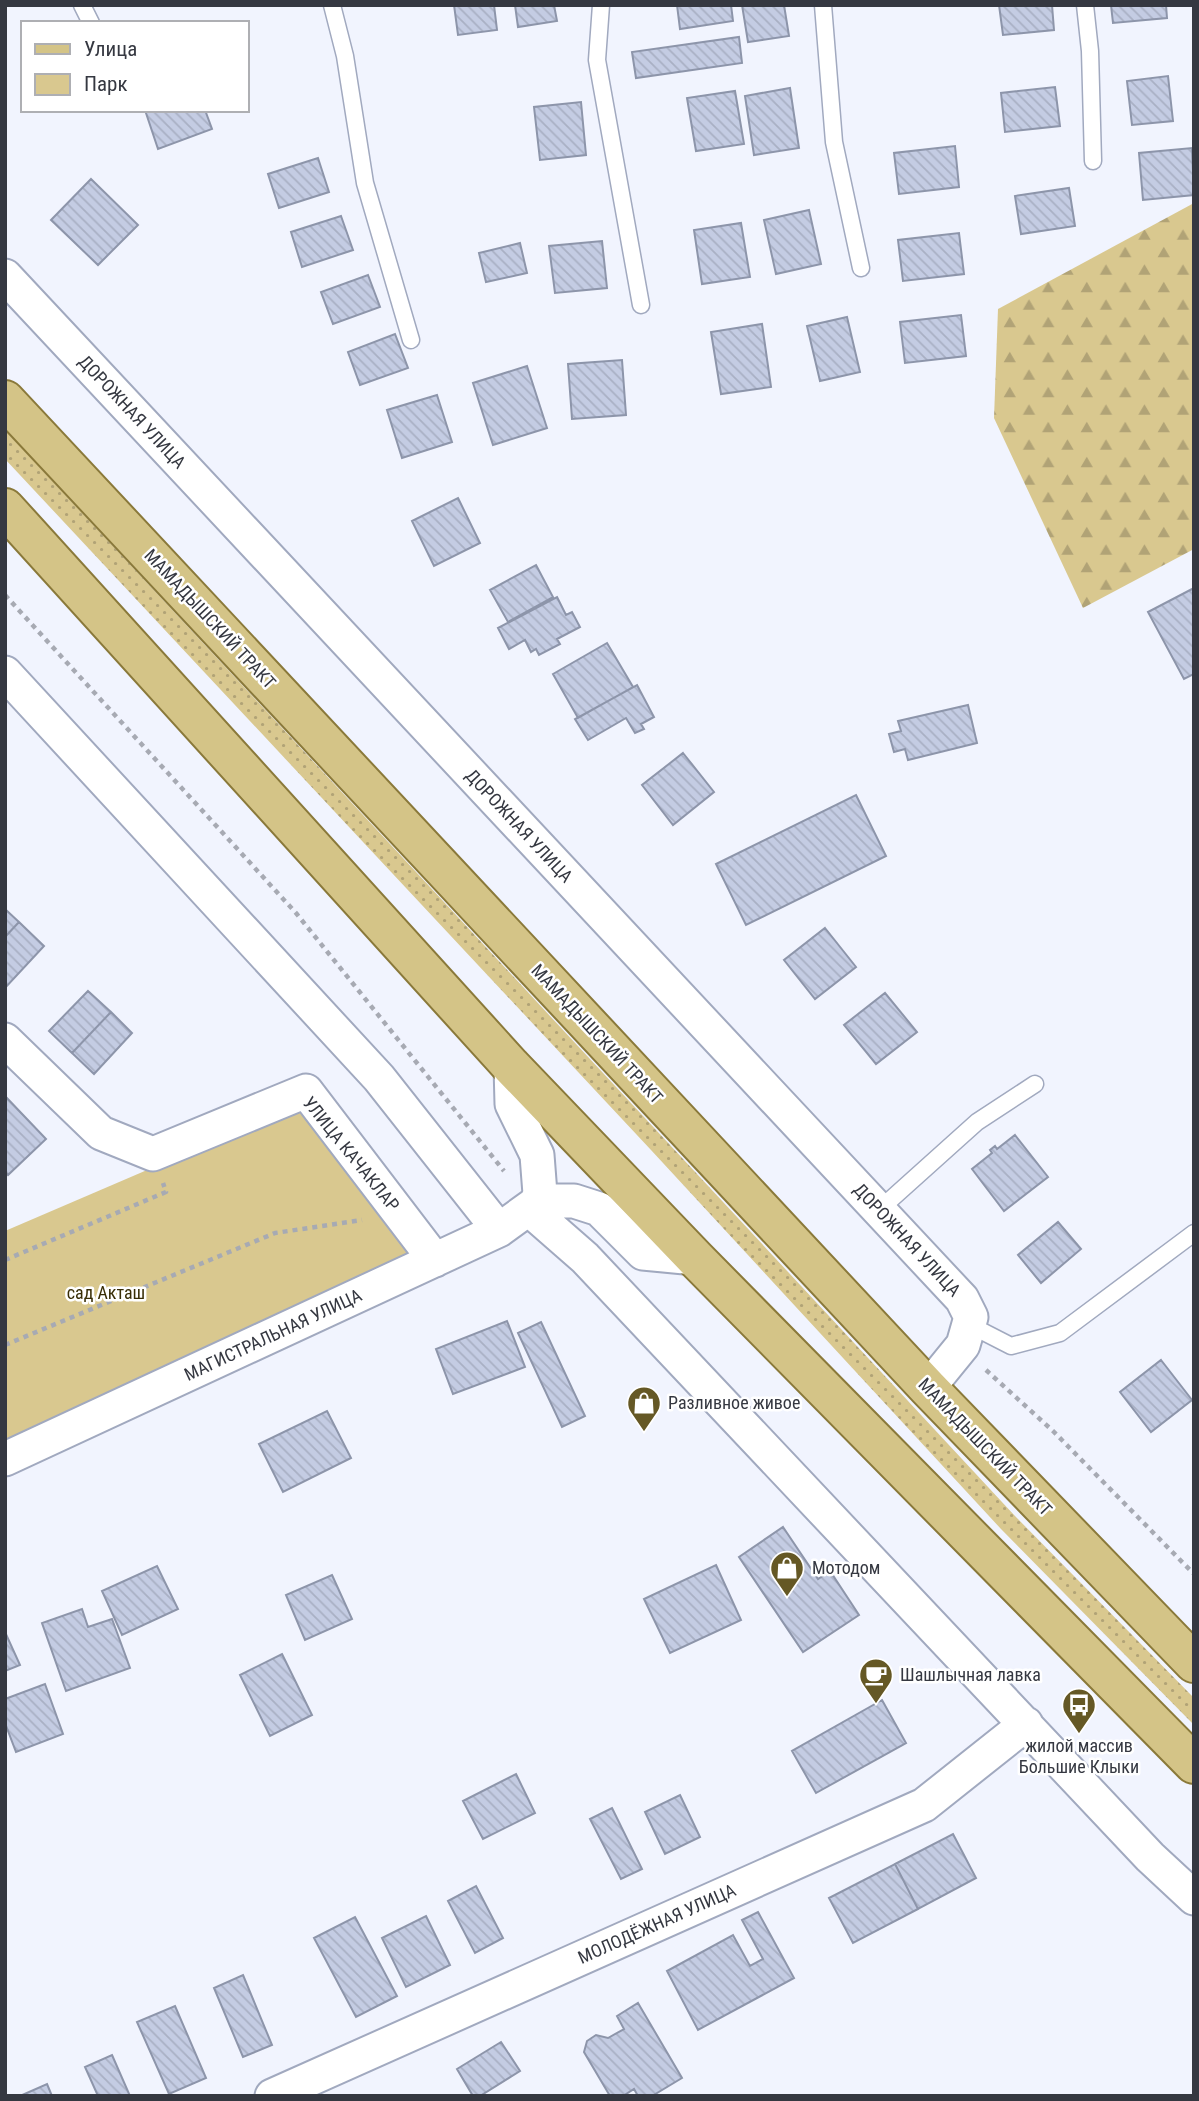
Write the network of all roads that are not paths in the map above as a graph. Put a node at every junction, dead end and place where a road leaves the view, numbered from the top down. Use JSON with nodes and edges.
{"nodes":[{"id":1,"x":82,"y":5,"type":"edge"},
{"id":2,"x":332,"y":5,"type":"edge"},
{"id":3,"x":601,"y":5,"type":"edge"},
{"id":4,"x":823,"y":5,"type":"edge"},
{"id":5,"x":1085,"y":5,"type":"edge"},
{"id":6,"x":89,"y":21,"type":"edge"},
{"id":7,"x":1093,"y":161,"type":"dead end"},
{"id":8,"x":861,"y":268,"type":"dead end"},
{"id":9,"x":5,"y":276,"type":"edge"},
{"id":10,"x":640,"y":305,"type":"dead end"},
{"id":11,"x":411,"y":340,"type":"dead end"},
{"id":12,"x":5,"y":400,"type":"edge"},
{"id":13,"x":5,"y":508,"type":"edge"},
{"id":14,"x":5,"y":673,"type":"edge"},
{"id":15,"x":5,"y":1040,"type":"edge"},
{"id":16,"x":511,"y":1066,"type":"junction"},
{"id":17,"x":1035,"y":1084,"type":"dead end"},
{"id":18,"x":532,"y":1206,"type":"junction"},
{"id":19,"x":879,"y":1210,"type":"junction"},
{"id":20,"x":499,"y":1230,"type":"junction"},
{"id":21,"x":1194,"y":1233,"type":"edge"},
{"id":22,"x":695,"y":1258,"type":"junction"},
{"id":23,"x":435,"y":1260,"type":"junction"},
{"id":24,"x":968,"y":1324,"type":"junction"},
{"id":25,"x":928,"y":1388,"type":"junction"},
{"id":26,"x":5,"y":1459,"type":"edge"},
{"id":27,"x":1194,"y":1663,"type":"edge"},
{"id":28,"x":1026,"y":1724,"type":"junction"},
{"id":29,"x":1194,"y":1764,"type":"edge"},
{"id":30,"x":1194,"y":1898,"type":"edge"},
{"id":31,"x":272,"y":2096,"type":"edge"}],
"edges":[{"from":1,"to":6,"type":"lane"},
{"from":2,"to":11,"type":"lane"},
{"from":3,"to":10,"type":"lane"},
{"from":4,"to":8,"type":"lane"},
{"from":5,"to":7,"type":"lane"},
{"from":9,"to":19,"type":"street","name":"ДОРОЖНАЯ УЛИЦА"},
{"from":12,"to":25,"type":"main road","name":"МАМАДЫШСКИЙ ТРАКТ"},
{"from":13,"to":16,"type":"main road"},
{"from":14,"to":20,"type":"street"},
{"from":15,"to":23,"type":"street","name":"УЛИЦА КАЧАКЛАР"},
{"from":16,"to":18,"type":"street"},
{"from":16,"to":22,"type":"main road"},
{"from":17,"to":19,"type":"lane"},
{"from":18,"to":20,"type":"street","name":"МАГИСТРАЛЬНАЯ УЛИЦА"},
{"from":18,"to":22,"type":"street"},
{"from":18,"to":28,"type":"street"},
{"from":19,"to":24,"type":"street","name":"ДОРОЖНАЯ УЛИЦА"},
{"from":20,"to":23,"type":"street","name":"МАГИСТРАЛЬНАЯ УЛИЦА"},
{"from":21,"to":24,"type":"lane"},
{"from":22,"to":29,"type":"main road"},
{"from":23,"to":26,"type":"street","name":"МАГИСТРАЛЬНАЯ УЛИЦА"},
{"from":24,"to":25,"type":"street"},
{"from":25,"to":27,"type":"main road","name":"МАМАДЫШСКИЙ ТРАКТ"},
{"from":28,"to":30,"type":"street"},
{"from":28,"to":31,"type":"street","name":"МОЛОДЁЖНАЯ УЛИЦА"}]}
